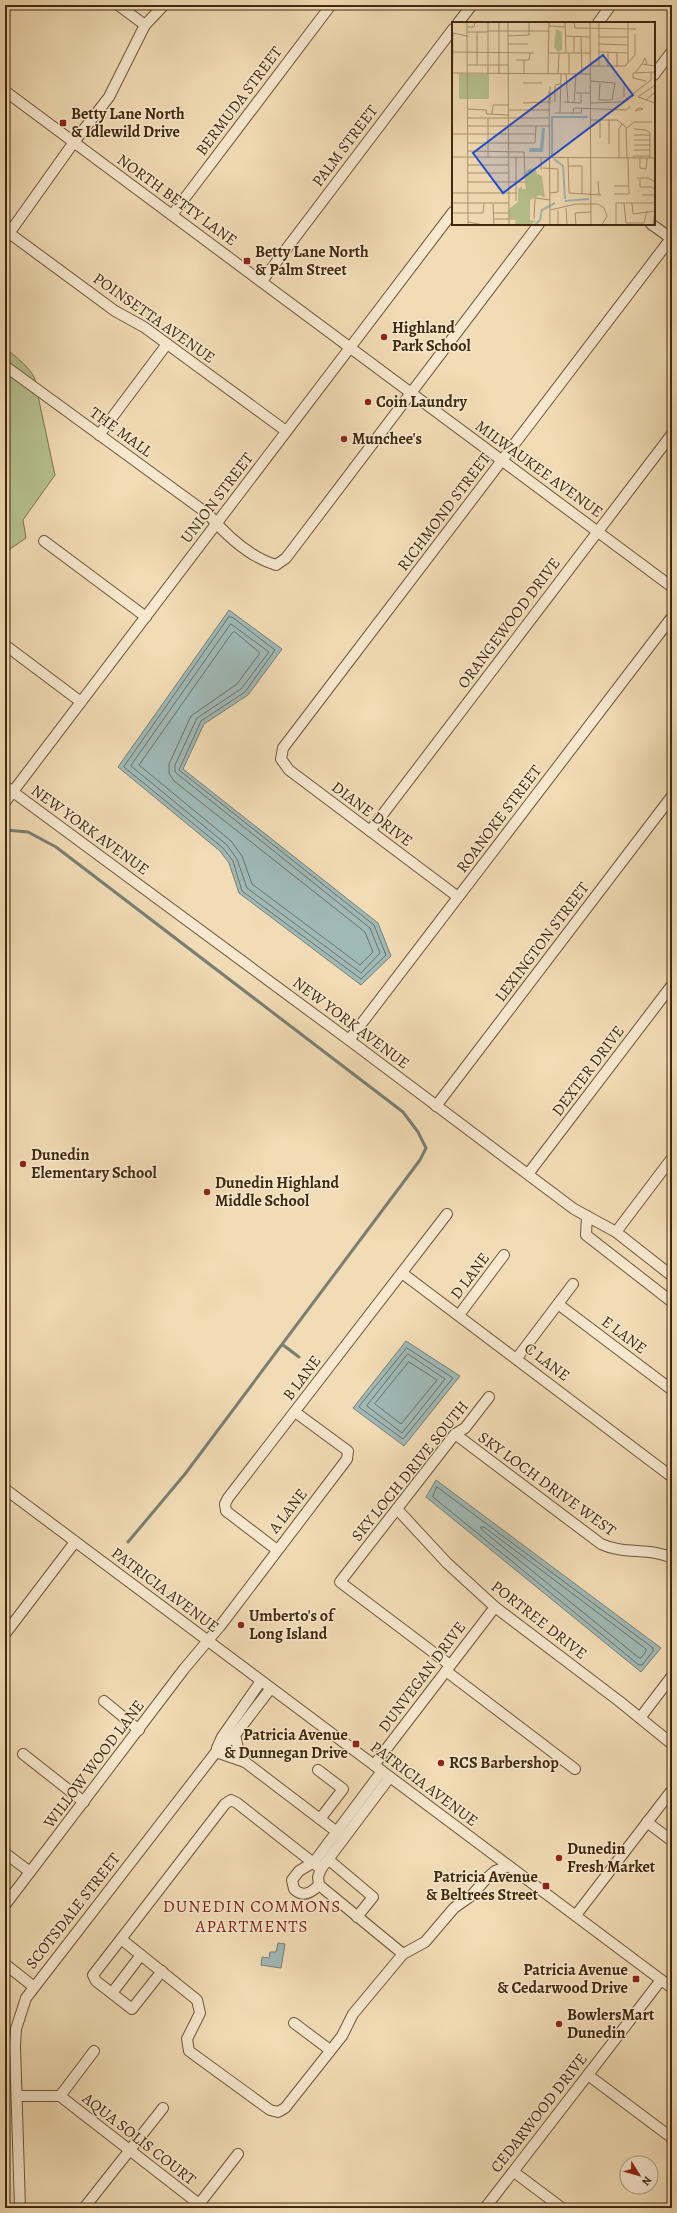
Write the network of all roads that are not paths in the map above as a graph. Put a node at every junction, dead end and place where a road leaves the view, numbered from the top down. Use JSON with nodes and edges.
{"nodes":[{"id":1,"x":118,"y":5,"type":"edge"},
{"id":2,"x":164,"y":5,"type":"edge"},
{"id":3,"x":331,"y":5,"type":"edge"},
{"id":4,"x":472,"y":5,"type":"edge"},
{"id":5,"x":611,"y":5,"type":"edge"},
{"id":6,"x":459,"y":22,"type":"edge"},
{"id":7,"x":599,"y":22,"type":"edge"},
{"id":8,"x":145,"y":25,"type":"junction"},
{"id":9,"x":452,"y":30,"type":"edge"},
{"id":10,"x":672,"y":52,"type":"edge"},
{"id":11,"x":655,"y":74,"type":"edge"},
{"id":12,"x":5,"y":91,"type":"edge"},
{"id":13,"x":74,"y":142,"type":"junction"},
{"id":14,"x":452,"y":213,"type":"edge"},
{"id":15,"x":172,"y":214,"type":"junction"},
{"id":16,"x":539,"y":225,"type":"edge"},
{"id":17,"x":652,"y":225,"type":"edge"},
{"id":18,"x":6,"y":234,"type":"edge"},
{"id":19,"x":672,"y":238,"type":"edge"},
{"id":20,"x":262,"y":281,"type":"junction"},
{"id":21,"x":167,"y":344,"type":"junction"},
{"id":22,"x":350,"y":348,"type":"junction"},
{"id":23,"x":5,"y":366,"type":"edge"},
{"id":24,"x":411,"y":394,"type":"junction"},
{"id":25,"x":286,"y":430,"type":"junction"},
{"id":26,"x":672,"y":434,"type":"edge"},
{"id":27,"x":99,"y":435,"type":"junction"},
{"id":28,"x":503,"y":459,"type":"junction"},
{"id":29,"x":217,"y":524,"type":"junction"},
{"id":30,"x":598,"y":531,"type":"junction"},
{"id":31,"x":44,"y":541,"type":"dead end"},
{"id":32,"x":672,"y":587,"type":"edge"},
{"id":33,"x":672,"y":617,"type":"edge"},
{"id":34,"x":146,"y":618,"type":"junction"},
{"id":35,"x":5,"y":645,"type":"edge"},
{"id":36,"x":81,"y":702,"type":"junction"},
{"id":37,"x":283,"y":748,"type":"joint"},
{"id":38,"x":9,"y":789,"type":"edge"},
{"id":39,"x":672,"y":796,"type":"edge"},
{"id":40,"x":5,"y":802,"type":"edge"},
{"id":41,"x":370,"y":831,"type":"junction"},
{"id":42,"x":458,"y":897,"type":"junction"},
{"id":43,"x":672,"y":985,"type":"edge"},
{"id":44,"x":349,"y":1040,"type":"junction"},
{"id":45,"x":436,"y":1106,"type":"junction"},
{"id":46,"x":672,"y":1158,"type":"edge"},
{"id":47,"x":528,"y":1174,"type":"junction"},
{"id":48,"x":447,"y":1214,"type":"dead end"},
{"id":49,"x":587,"y":1216,"type":"junction"},
{"id":50,"x":616,"y":1232,"type":"junction"},
{"id":51,"x":504,"y":1255,"type":"dead end"},
{"id":52,"x":402,"y":1273,"type":"junction"},
{"id":53,"x":672,"y":1276,"type":"edge"},
{"id":54,"x":573,"y":1284,"type":"dead end"},
{"id":55,"x":672,"y":1302,"type":"edge"},
{"id":56,"x":558,"y":1304,"type":"junction"},
{"id":57,"x":459,"y":1315,"type":"junction"},
{"id":58,"x":517,"y":1358,"type":"junction"},
{"id":59,"x":672,"y":1390,"type":"edge"},
{"id":60,"x":489,"y":1397,"type":"dead end"},
{"id":61,"x":295,"y":1412,"type":"junction"},
{"id":62,"x":455,"y":1434,"type":"junction"},
{"id":63,"x":672,"y":1477,"type":"edge"},
{"id":64,"x":5,"y":1489,"type":"edge"},
{"id":65,"x":397,"y":1509,"type":"junction"},
{"id":66,"x":75,"y":1542,"type":"junction"},
{"id":67,"x":277,"y":1550,"type":"junction"},
{"id":68,"x":672,"y":1558,"type":"edge"},
{"id":69,"x":495,"y":1607,"type":"junction"},
{"id":70,"x":5,"y":1634,"type":"edge"},
{"id":71,"x":206,"y":1640,"type":"junction"},
{"id":72,"x":448,"y":1668,"type":"junction"},
{"id":73,"x":672,"y":1676,"type":"edge"},
{"id":74,"x":261,"y":1681,"type":"junction"},
{"id":75,"x":271,"y":1688,"type":"junction"},
{"id":76,"x":104,"y":1701,"type":"dead end"},
{"id":77,"x":640,"y":1718,"type":"junction"},
{"id":78,"x":139,"y":1730,"type":"junction"},
{"id":79,"x":235,"y":1735,"type":"junction"},
{"id":80,"x":672,"y":1744,"type":"edge"},
{"id":81,"x":216,"y":1752,"type":"junction"},
{"id":82,"x":23,"y":1754,"type":"dead end"},
{"id":83,"x":245,"y":1762,"type":"junction"},
{"id":84,"x":575,"y":1769,"type":"dead end"},
{"id":85,"x":318,"y":1770,"type":"dead end"},
{"id":86,"x":382,"y":1771,"type":"junction"},
{"id":87,"x":672,"y":1790,"type":"edge"},
{"id":88,"x":84,"y":1802,"type":"junction"},
{"id":89,"x":320,"y":1819,"type":"junction"},
{"id":90,"x":647,"y":1822,"type":"junction"},
{"id":91,"x":341,"y":1834,"type":"junction"},
{"id":92,"x":672,"y":1841,"type":"edge"},
{"id":93,"x":5,"y":1853,"type":"edge"},
{"id":94,"x":328,"y":1860,"type":"junction"},
{"id":95,"x":317,"y":1865,"type":"junction"},
{"id":96,"x":509,"y":1866,"type":"junction"},
{"id":97,"x":30,"y":1872,"type":"junction"},
{"id":98,"x":319,"y":1886,"type":"junction"},
{"id":99,"x":5,"y":1905,"type":"edge"},
{"id":100,"x":576,"y":1915,"type":"junction"},
{"id":101,"x":357,"y":1917,"type":"junction"},
{"id":102,"x":121,"y":1939,"type":"junction"},
{"id":103,"x":404,"y":1954,"type":"junction"},
{"id":104,"x":141,"y":1955,"type":"junction"},
{"id":105,"x":5,"y":1964,"type":"edge"},
{"id":106,"x":162,"y":1971,"type":"junction"},
{"id":107,"x":661,"y":1980,"type":"junction"},
{"id":108,"x":34,"y":1987,"type":"junction"},
{"id":109,"x":672,"y":1988,"type":"edge"},
{"id":110,"x":112,"y":1993,"type":"junction"},
{"id":111,"x":294,"y":2024,"type":"dead end"},
{"id":112,"x":330,"y":2050,"type":"junction"},
{"id":113,"x":94,"y":2051,"type":"dead end"},
{"id":114,"x":588,"y":2075,"type":"junction"},
{"id":115,"x":17,"y":2096,"type":"junction"},
{"id":116,"x":60,"y":2096,"type":"junction"},
{"id":117,"x":163,"y":2108,"type":"dead end"},
{"id":118,"x":672,"y":2138,"type":"edge"},
{"id":119,"x":129,"y":2151,"type":"junction"},
{"id":120,"x":238,"y":2154,"type":"dead end"},
{"id":121,"x":514,"y":2172,"type":"junction"},
{"id":122,"x":198,"y":2206,"type":"edge"},
{"id":123,"x":20,"y":2208,"type":"edge"},
{"id":124,"x":84,"y":2208,"type":"edge"},
{"id":125,"x":485,"y":2208,"type":"edge"},
{"id":126,"x":562,"y":2208,"type":"edge"}],
"edges":[{"from":1,"to":8,"type":"street"},
{"from":2,"to":8,"type":"street"},
{"from":3,"to":15,"type":"street","name":"BERMUDA STREET"},
{"from":4,"to":6,"type":"street"},
{"from":5,"to":7,"type":"street"},
{"from":8,"to":13,"type":"street"},
{"from":9,"to":20,"type":"street","name":"PALM STREET"},
{"from":10,"to":11,"type":"street"},
{"from":12,"to":13,"type":"street","name":"NORTH BETTY LANE"},
{"from":13,"to":15,"type":"street","name":"NORTH BETTY LANE"},
{"from":13,"to":18,"type":"street"},
{"from":14,"to":22,"type":"street","name":"UNION STREET"},
{"from":15,"to":20,"type":"street","name":"NORTH BETTY LANE"},
{"from":16,"to":24,"type":"street"},
{"from":17,"to":19,"type":"street"},
{"from":18,"to":21,"type":"street","name":"POINSETTA AVENUE"},
{"from":19,"to":28,"type":"street","name":"RICHMOND STREET"},
{"from":20,"to":22,"type":"street","name":"NORTH BETTY LANE"},
{"from":21,"to":25,"type":"street","name":"POINSETTA AVENUE"},
{"from":21,"to":27,"type":"street"},
{"from":22,"to":24,"type":"street","name":"MILWAUKEE AVENUE"},
{"from":22,"to":25,"type":"street","name":"UNION STREET"},
{"from":23,"to":27,"type":"street","name":"THE MALL"},
{"from":24,"to":28,"type":"street","name":"MILWAUKEE AVENUE"},
{"from":24,"to":29,"type":"street","name":"THE MALL"},
{"from":25,"to":29,"type":"street","name":"UNION STREET"},
{"from":26,"to":30,"type":"street","name":"ORANGEWOOD DRIVE"},
{"from":27,"to":29,"type":"street","name":"THE MALL"},
{"from":28,"to":30,"type":"street","name":"MILWAUKEE AVENUE"},
{"from":28,"to":37,"type":"street","name":"RICHMOND STREET"},
{"from":29,"to":34,"type":"street","name":"UNION STREET"},
{"from":30,"to":32,"type":"street","name":"MILWAUKEE AVENUE"},
{"from":30,"to":41,"type":"street","name":"ORANGEWOOD DRIVE"},
{"from":31,"to":34,"type":"street"},
{"from":33,"to":42,"type":"street","name":"ROANOKE STREET"},
{"from":34,"to":36,"type":"street","name":"UNION STREET"},
{"from":35,"to":36,"type":"street"},
{"from":36,"to":38,"type":"street","name":"UNION STREET"},
{"from":37,"to":41,"type":"street","name":"DIANE DRIVE"},
{"from":38,"to":40,"type":"street","name":"UNION STREET"},
{"from":38,"to":44,"type":"street","name":"NEW YORK AVENUE"},
{"from":39,"to":45,"type":"street","name":"LEXINGTON STREET"},
{"from":41,"to":42,"type":"street","name":"DIANE DRIVE"},
{"from":42,"to":44,"type":"street","name":"ROANOKE STREET"},
{"from":43,"to":47,"type":"street","name":"DEXTER DRIVE"},
{"from":44,"to":45,"type":"street","name":"NEW YORK AVENUE"},
{"from":45,"to":47,"type":"street","name":"NEW YORK AVENUE"},
{"from":46,"to":50,"type":"street"},
{"from":47,"to":49,"type":"street","name":"NEW YORK AVENUE"},
{"from":48,"to":52,"type":"street","name":"B LANE"},
{"from":49,"to":50,"type":"street","name":"NEW YORK AVENUE"},
{"from":49,"to":55,"type":"street"},
{"from":50,"to":53,"type":"street","name":"NEW YORK AVENUE"},
{"from":51,"to":57,"type":"street","name":"D LANE"},
{"from":52,"to":57,"type":"street","name":"C LANE"},
{"from":52,"to":61,"type":"street","name":"B LANE"},
{"from":54,"to":56,"type":"street"},
{"from":56,"to":58,"type":"street"},
{"from":56,"to":59,"type":"street","name":"E LANE"},
{"from":57,"to":58,"type":"street","name":"C LANE"},
{"from":58,"to":63,"type":"street","name":"C LANE"},
{"from":60,"to":62,"type":"street","name":"SKY LOCH DRIVE SOUTH"},
{"from":61,"to":67,"type":"street","name":"B LANE"},
{"from":61,"to":67,"type":"street","name":"A LANE"},
{"from":62,"to":65,"type":"street","name":"SKY LOCH DRIVE SOUTH"},
{"from":62,"to":68,"type":"street","name":"SKY LOCH DRIVE WEST"},
{"from":64,"to":66,"type":"street","name":"PATRICIA AVENUE"},
{"from":65,"to":69,"type":"street","name":"PORTREE DRIVE"},
{"from":65,"to":72,"type":"street","name":"SKY LOCH DRIVE SOUTH"},
{"from":66,"to":70,"type":"street"},
{"from":66,"to":71,"type":"street","name":"PATRICIA AVENUE"},
{"from":67,"to":71,"type":"street","name":"A LANE"},
{"from":69,"to":72,"type":"street","name":"DUNVEGAN DRIVE"},
{"from":69,"to":77,"type":"street","name":"PORTREE DRIVE"},
{"from":71,"to":74,"type":"street","name":"PATRICIA AVENUE"},
{"from":71,"to":78,"type":"street","name":"WILLOW WOOD LANE"},
{"from":72,"to":84,"type":"street"},
{"from":72,"to":86,"type":"street","name":"DUNVEGAN DRIVE"},
{"from":73,"to":77,"type":"street"},
{"from":74,"to":75,"type":"street","name":"PATRICIA AVENUE"},
{"from":74,"to":81,"type":"street","name":"SCOTSDALE STREET"},
{"from":75,"to":79,"type":"street","name":"SCOTSDALE STREET"},
{"from":75,"to":86,"type":"street","name":"PATRICIA AVENUE"},
{"from":76,"to":78,"type":"street"},
{"from":77,"to":80,"type":"street","name":"PORTREE DRIVE"},
{"from":78,"to":88,"type":"street","name":"WILLOW WOOD LANE"},
{"from":79,"to":81,"type":"street","name":"SCOTSDALE STREET"},
{"from":79,"to":83,"type":"street"},
{"from":81,"to":83,"type":"street"},
{"from":81,"to":108,"type":"street","name":"SCOTSDALE STREET"},
{"from":82,"to":88,"type":"street"},
{"from":83,"to":89,"type":"street"},
{"from":85,"to":89,"type":"street"},
{"from":86,"to":91,"type":"street","name":"DUNVEGAN DRIVE"},
{"from":86,"to":96,"type":"street","name":"PATRICIA AVENUE"},
{"from":87,"to":90,"type":"street"},
{"from":88,"to":97,"type":"street","name":"WILLOW WOOD LANE"},
{"from":89,"to":91,"type":"street"},
{"from":90,"to":92,"type":"street"},
{"from":90,"to":100,"type":"street"},
{"from":91,"to":94,"type":"street"},
{"from":91,"to":95,"type":"street"},
{"from":93,"to":97,"type":"street"},
{"from":94,"to":95,"type":"street"},
{"from":94,"to":101,"type":"street"},
{"from":95,"to":98,"type":"street"},
{"from":95,"to":98,"type":"street"},
{"from":95,"to":102,"type":"street"},
{"from":96,"to":100,"type":"street","name":"PATRICIA AVENUE"},
{"from":96,"to":103,"type":"street"},
{"from":97,"to":99,"type":"street","name":"WILLOW WOOD LANE"},
{"from":98,"to":101,"type":"street"},
{"from":100,"to":107,"type":"street","name":"PATRICIA AVENUE"},
{"from":101,"to":103,"type":"street"},
{"from":102,"to":104,"type":"street"},
{"from":102,"to":110,"type":"street"},
{"from":103,"to":112,"type":"street"},
{"from":104,"to":106,"type":"street"},
{"from":104,"to":110,"type":"street"},
{"from":105,"to":108,"type":"street"},
{"from":106,"to":110,"type":"street"},
{"from":106,"to":112,"type":"street"},
{"from":107,"to":109,"type":"street","name":"PATRICIA AVENUE"},
{"from":107,"to":114,"type":"street","name":"CEDARWOOD DRIVE"},
{"from":108,"to":115,"type":"street","name":"SCOTSDALE STREET"},
{"from":111,"to":112,"type":"street"},
{"from":113,"to":116,"type":"street"},
{"from":114,"to":118,"type":"street"},
{"from":114,"to":121,"type":"street","name":"CEDARWOOD DRIVE"},
{"from":115,"to":116,"type":"street"},
{"from":115,"to":123,"type":"street","name":"SCOTSDALE STREET"},
{"from":116,"to":119,"type":"street","name":"AQUA SOLIS COURT"},
{"from":117,"to":119,"type":"street"},
{"from":119,"to":122,"type":"street","name":"AQUA SOLIS COURT"},
{"from":119,"to":124,"type":"street"},
{"from":120,"to":122,"type":"street"},
{"from":121,"to":125,"type":"street","name":"CEDARWOOD DRIVE"},
{"from":121,"to":126,"type":"street"}]}
